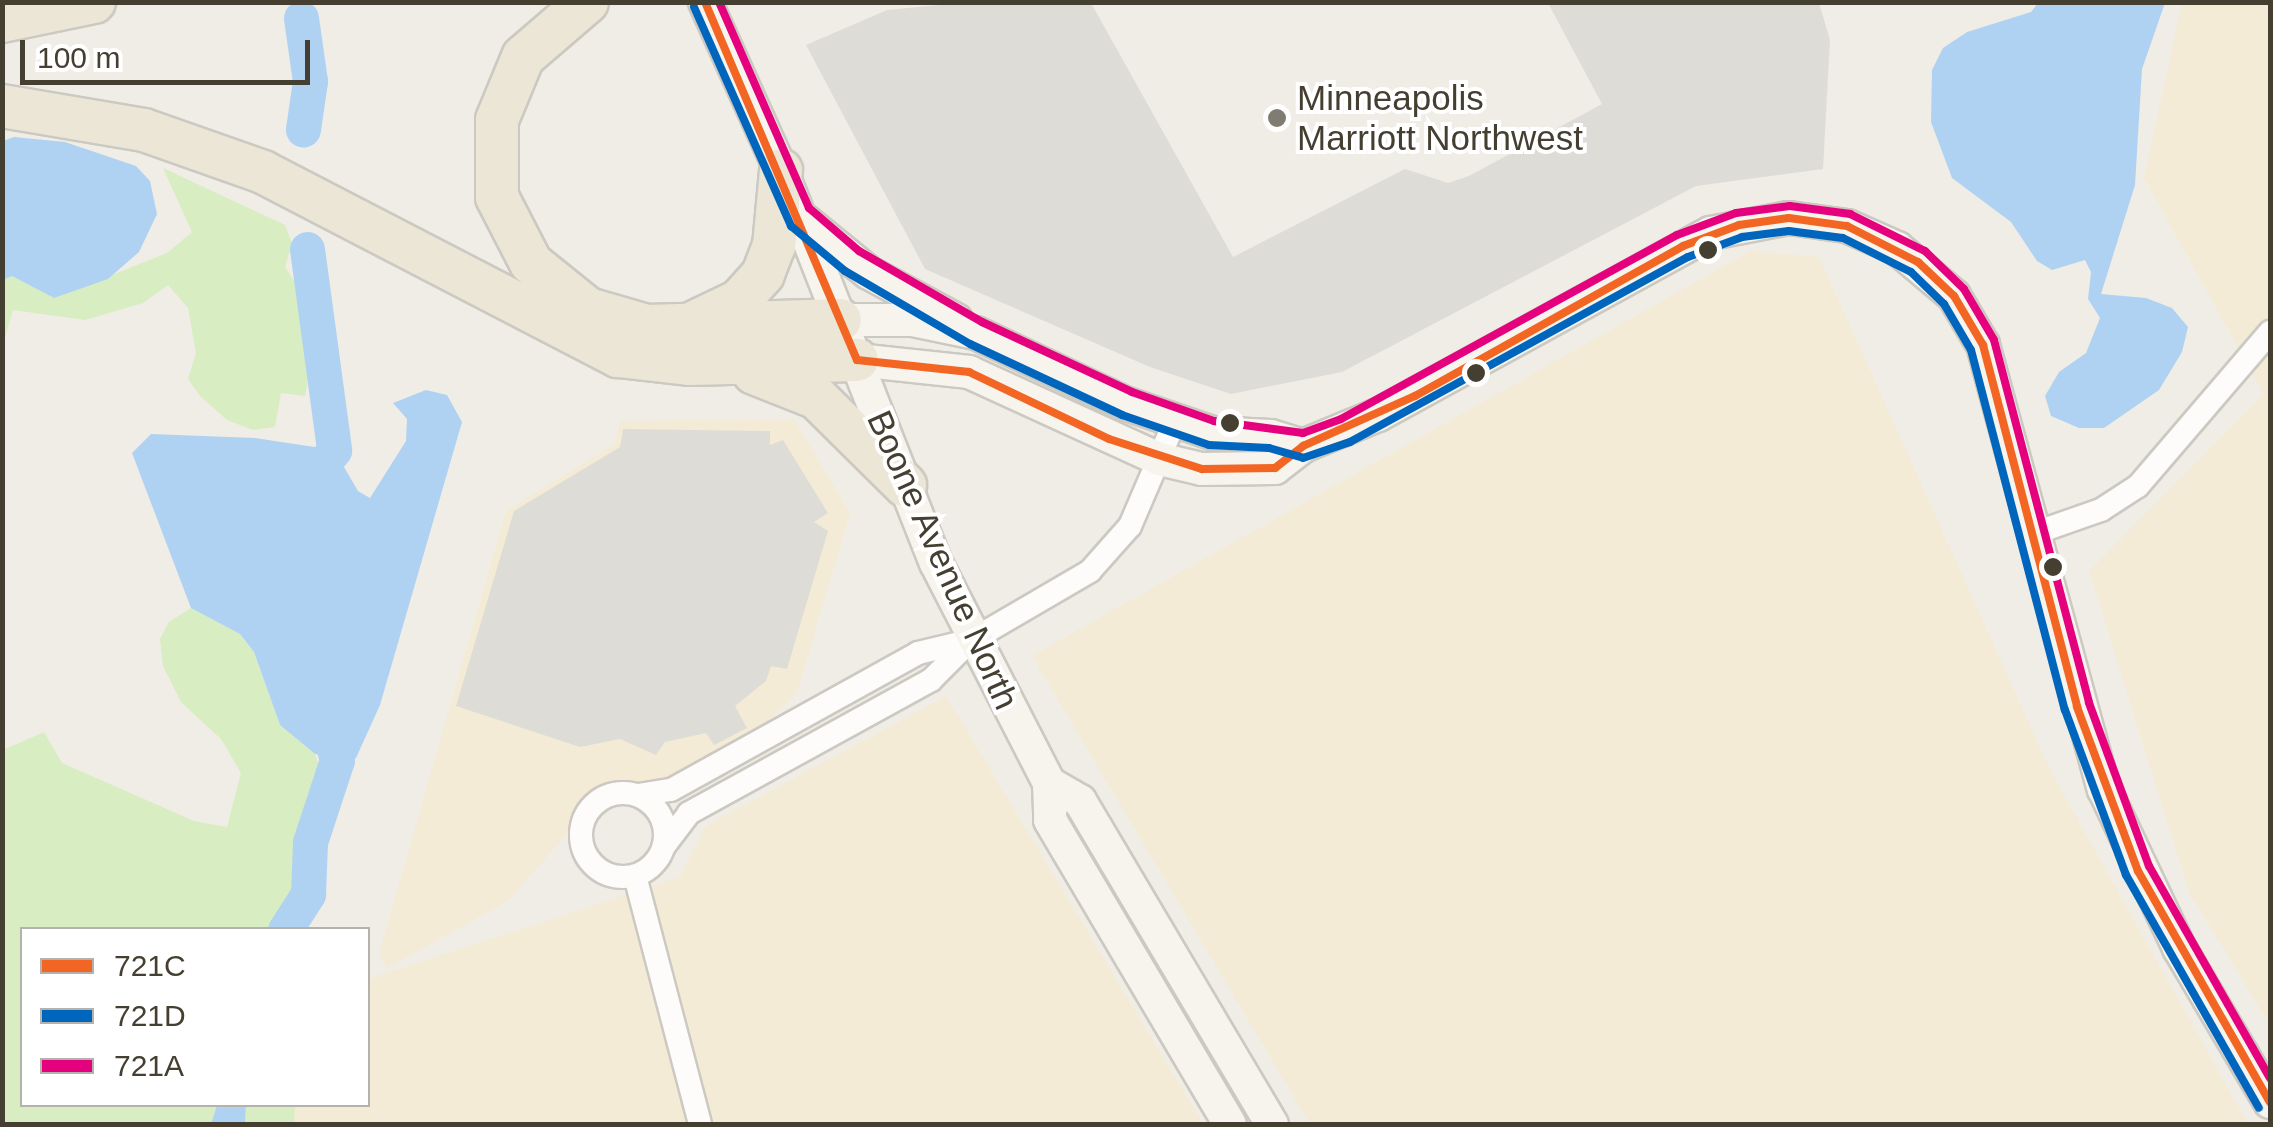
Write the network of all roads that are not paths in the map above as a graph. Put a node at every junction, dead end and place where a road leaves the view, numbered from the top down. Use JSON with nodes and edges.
{"nodes":[{"id":1,"x":94,"y":2,"type":"edge"},
{"id":2,"x":586,"y":2,"type":"edge"},
{"id":3,"x":707,"y":5,"type":"edge"},
{"id":4,"x":2,"y":21,"type":"edge"},
{"id":5,"x":2,"y":106,"type":"edge"},
{"id":6,"x":781,"y":170,"type":"junction"},
{"id":7,"x":799,"y":216,"type":"junction"},
{"id":8,"x":840,"y":320,"type":"junction"},
{"id":9,"x":662,"y":327,"type":"junction"},
{"id":10,"x":2270,"y":332,"type":"edge"},
{"id":11,"x":976,"y":333,"type":"junction"},
{"id":12,"x":857,"y":360,"type":"junction"},
{"id":13,"x":720,"y":364,"type":"junction"},
{"id":14,"x":1175,"y":421,"type":"junction"},
{"id":15,"x":1303,"y":446,"type":"junction"},
{"id":16,"x":1160,"y":459,"type":"junction"},
{"id":17,"x":906,"y":484,"type":"junction"},
{"id":18,"x":2035,"y":533,"type":"junction"},
{"id":19,"x":972,"y":640,"type":"junction"},
{"id":20,"x":1048,"y":783,"type":"junction"},
{"id":21,"x":638,"y":795,"type":"junction"},
{"id":22,"x":665,"y":844,"type":"junction"},
{"id":23,"x":634,"y":876,"type":"junction"},
{"id":24,"x":2270,"y":1102,"type":"edge"},
{"id":25,"x":700,"y":1124,"type":"edge"},
{"id":26,"x":1230,"y":1124,"type":"edge"},
{"id":27,"x":1272,"y":1124,"type":"edge"}],
"edges":[{"from":1,"to":4,"type":"highway"},
{"from":2,"to":9,"type":"highway"},
{"from":3,"to":6,"type":"street","name":"Boone Avenue North"},
{"from":5,"to":13,"type":"highway"},
{"from":6,"to":7,"type":"street","name":"Boone Avenue North"},
{"from":6,"to":9,"type":"highway"},
{"from":7,"to":8,"type":"street","name":"Boone Avenue North"},
{"from":7,"to":11,"type":"street"},
{"from":8,"to":9,"type":"highway"},
{"from":8,"to":11,"type":"street"},
{"from":8,"to":12,"type":"street","name":"Boone Avenue North"},
{"from":10,"to":18,"type":"street"},
{"from":11,"to":14,"type":"street"},
{"from":12,"to":13,"type":"highway"},
{"from":12,"to":16,"type":"street"},
{"from":12,"to":17,"type":"street","name":"Boone Avenue North"},
{"from":13,"to":17,"type":"highway"},
{"from":14,"to":15,"type":"street"},
{"from":14,"to":16,"type":"street"},
{"from":15,"to":16,"type":"street"},
{"from":15,"to":18,"type":"street"},
{"from":16,"to":19,"type":"street"},
{"from":17,"to":19,"type":"street","name":"Boone Avenue North"},
{"from":18,"to":24,"type":"street"},
{"from":19,"to":20,"type":"street","name":"Boone Avenue North"},
{"from":19,"to":21,"type":"street"},
{"from":19,"to":22,"type":"street"},
{"from":20,"to":26,"type":"street","name":"Boone Avenue North"},
{"from":20,"to":27,"type":"street","name":"Boone Avenue North"},
{"from":21,"to":22,"type":"street"},
{"from":21,"to":23,"type":"street"},
{"from":22,"to":23,"type":"street"},
{"from":23,"to":25,"type":"street"}]}
